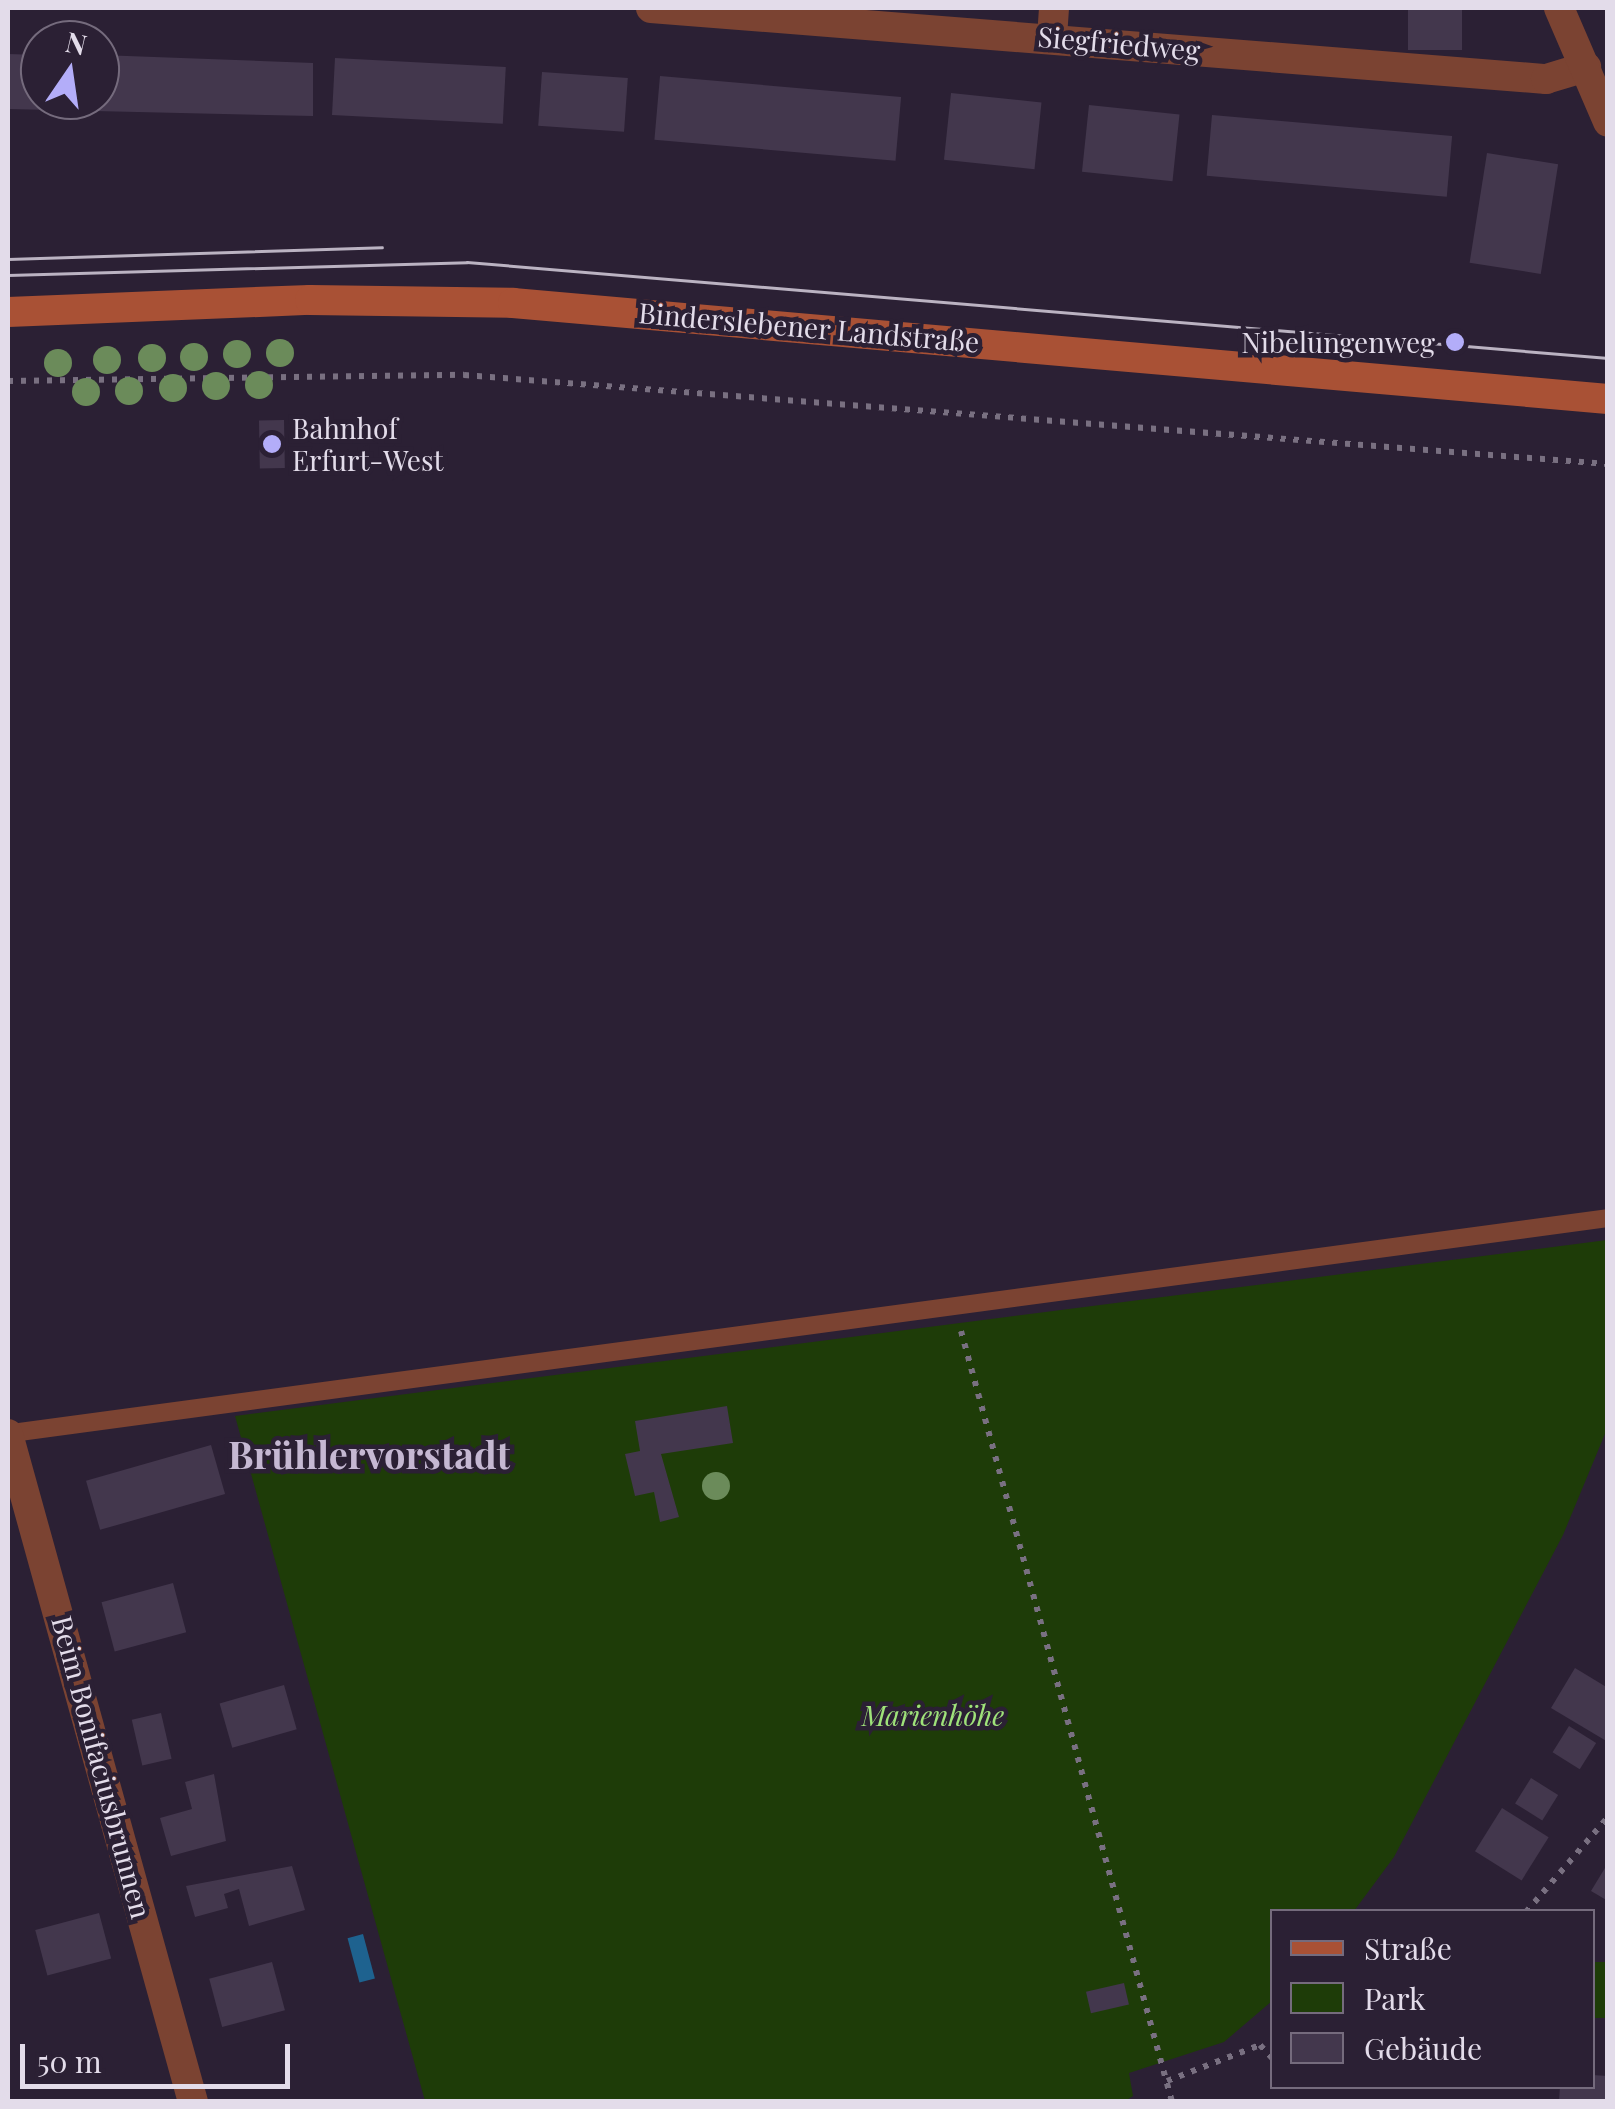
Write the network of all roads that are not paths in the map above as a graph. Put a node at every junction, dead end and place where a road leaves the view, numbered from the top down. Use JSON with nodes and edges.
{"nodes":[{"id":1,"x":652,"y":8,"type":"edge"},
{"id":2,"x":1559,"y":8,"type":"edge"},
{"id":3,"x":1053,"y":22,"type":"edge"},
{"id":4,"x":1586,"y":67,"type":"junction"},
{"id":5,"x":1608,"y":122,"type":"edge"},
{"id":6,"x":8,"y":312,"type":"edge"},
{"id":7,"x":1608,"y":400,"type":"edge"},
{"id":8,"x":1608,"y":1218,"type":"edge"},
{"id":9,"x":10,"y":1434,"type":"edge"},
{"id":10,"x":192,"y":2102,"type":"edge"}],
"edges":[{"from":1,"to":3,"type":"street","name":"Siegfriedweg"},
{"from":2,"to":4,"type":"street"},
{"from":3,"to":4,"type":"street","name":"Siegfriedweg"},
{"from":4,"to":5,"type":"street"},
{"from":6,"to":7,"type":"main road","name":"Binderslebener Landstraße"},
{"from":8,"to":9,"type":"lane"},
{"from":9,"to":10,"type":"street","name":"Beim Bonifaciusbrunnen"}]}
